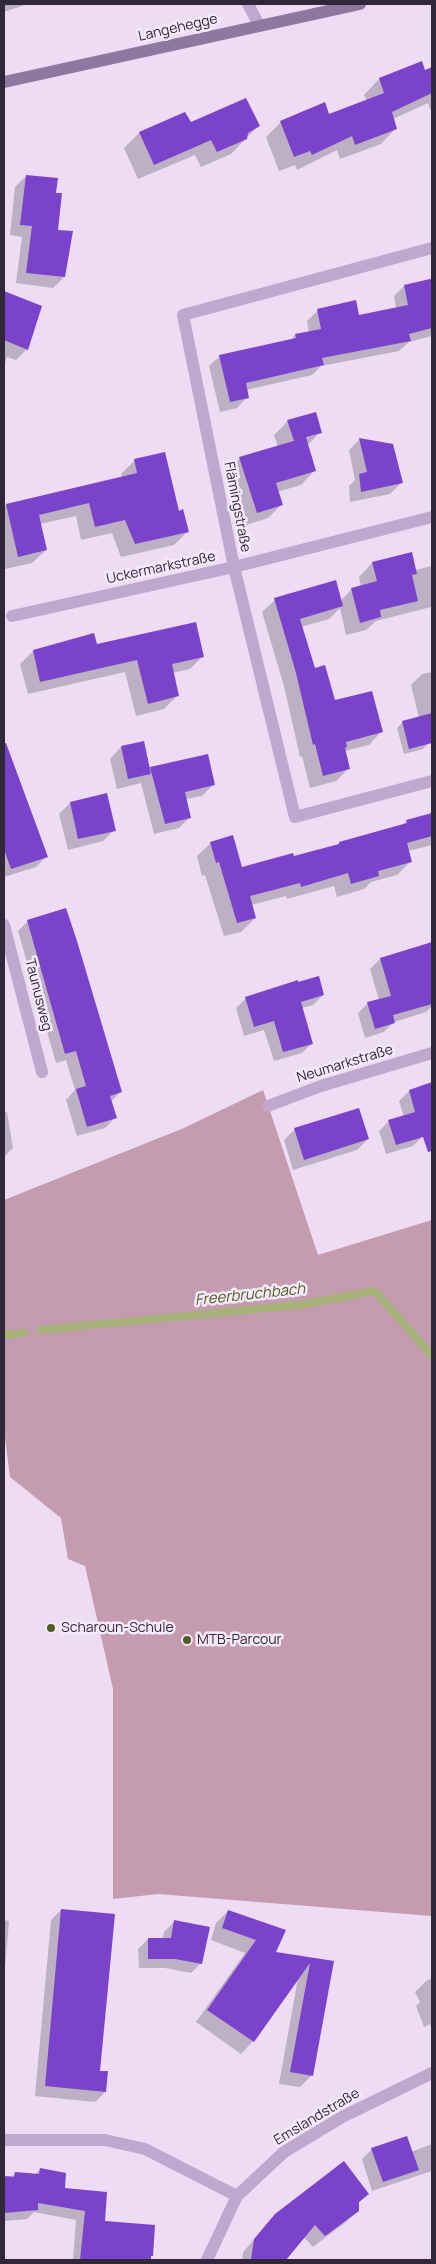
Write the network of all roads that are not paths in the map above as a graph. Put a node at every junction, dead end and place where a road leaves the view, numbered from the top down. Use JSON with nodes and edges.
{"nodes":[{"id":1,"x":248,"y":4,"type":"edge"},
{"id":2,"x":360,"y":4,"type":"edge"},
{"id":3,"x":259,"y":25,"type":"junction"},
{"id":4,"x":4,"y":82,"type":"edge"},
{"id":5,"x":432,"y":248,"type":"edge"},
{"id":6,"x":432,"y":517,"type":"edge"},
{"id":7,"x":234,"y":568,"type":"junction"},
{"id":8,"x":12,"y":616,"type":"dead end"},
{"id":9,"x":432,"y":781,"type":"edge"},
{"id":10,"x":4,"y":925,"type":"edge"},
{"id":11,"x":432,"y":1053,"type":"edge"},
{"id":12,"x":42,"y":1072,"type":"dead end"},
{"id":13,"x":268,"y":1106,"type":"dead end"},
{"id":14,"x":432,"y":2073,"type":"edge"},
{"id":15,"x":4,"y":2140,"type":"edge"},
{"id":16,"x":237,"y":2196,"type":"junction"},
{"id":17,"x":207,"y":2260,"type":"edge"}],
"edges":[{"from":1,"to":3,"type":"street"},
{"from":2,"to":3,"type":"street","name":"Langehegge"},
{"from":3,"to":4,"type":"street","name":"Langehegge"},
{"from":5,"to":7,"type":"street","name":"Flämingstraße"},
{"from":6,"to":7,"type":"street","name":"Uckermarkstraße"},
{"from":7,"to":8,"type":"street","name":"Uckermarkstraße"},
{"from":7,"to":9,"type":"street","name":"Flämingstraße"},
{"from":10,"to":12,"type":"street","name":"Taunusweg"},
{"from":11,"to":13,"type":"street","name":"Neumarkstraße"},
{"from":14,"to":16,"type":"street","name":"Emslandstraße"},
{"from":15,"to":16,"type":"street"},
{"from":16,"to":17,"type":"street","name":"Emslandstraße"}]}
